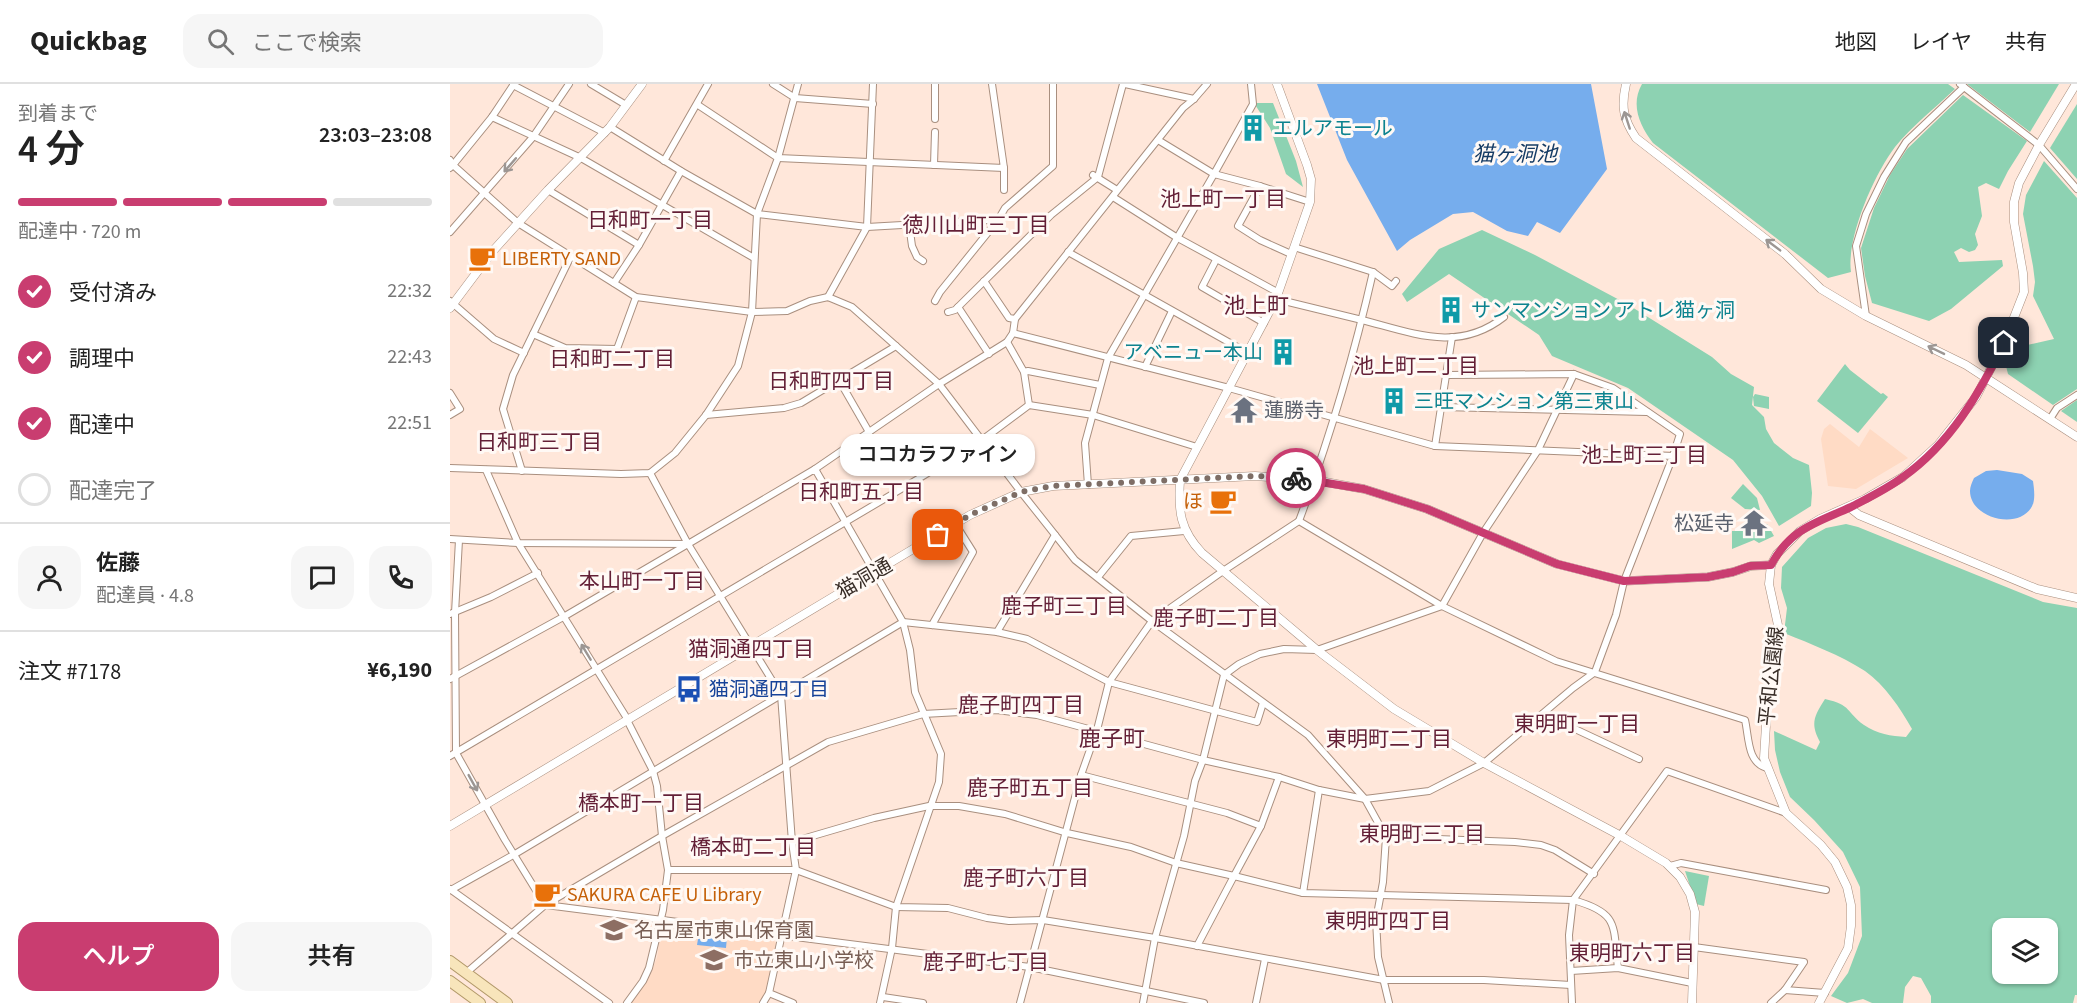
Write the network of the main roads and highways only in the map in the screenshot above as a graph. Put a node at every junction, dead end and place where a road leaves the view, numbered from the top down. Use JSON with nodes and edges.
{"nodes":[{"id":1,"x":450,"y":961,"type":"edge"},
{"id":2,"x":450,"y":983,"type":"edge"},
{"id":3,"x":480,"y":1003,"type":"edge"},
{"id":4,"x":507,"y":1003,"type":"edge"}],
"edges":[{"from":1,"to":4,"type":"main road"},
{"from":2,"to":3,"type":"main road"}]}
